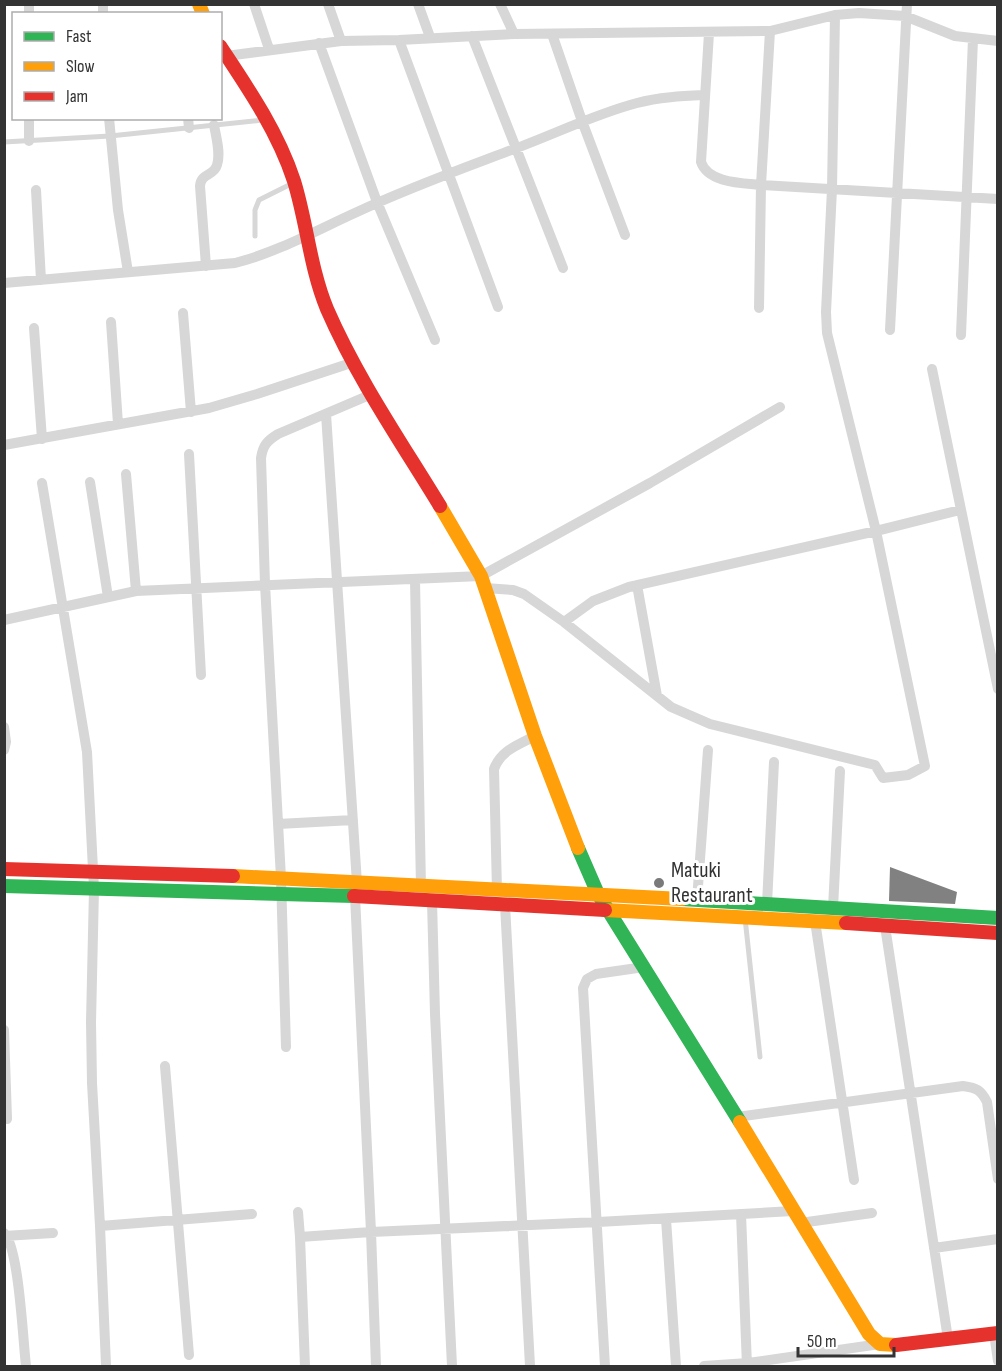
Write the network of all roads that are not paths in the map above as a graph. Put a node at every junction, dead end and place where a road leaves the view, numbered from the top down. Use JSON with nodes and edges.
{"nodes":[{"id":1,"x":254,"y":4,"type":"edge"},
{"id":2,"x":328,"y":4,"type":"edge"},
{"id":3,"x":418,"y":4,"type":"edge"},
{"id":4,"x":500,"y":4,"type":"edge"},
{"id":5,"x":906,"y":10,"type":"edge"},
{"id":6,"x":835,"y":15,"type":"junction"},
{"id":7,"x":770,"y":31,"type":"junction"},
{"id":8,"x":709,"y":33,"type":"junction"},
{"id":9,"x":514,"y":34,"type":"junction"},
{"id":10,"x":552,"y":34,"type":"junction"},
{"id":11,"x":472,"y":36,"type":"junction"},
{"id":12,"x":430,"y":37,"type":"junction"},
{"id":13,"x":973,"y":39,"type":"junction"},
{"id":14,"x":399,"y":40,"type":"junction"},
{"id":15,"x":342,"y":41,"type":"junction"},
{"id":16,"x":998,"y":41,"type":"edge"},
{"id":17,"x":319,"y":43,"type":"junction"},
{"id":18,"x":269,"y":49,"type":"junction"},
{"id":19,"x":223,"y":51,"type":"edge"},
{"id":20,"x":705,"y":95,"type":"junction"},
{"id":21,"x":29,"y":120,"type":"edge"},
{"id":22,"x":109,"y":120,"type":"edge"},
{"id":23,"x":267,"y":120,"type":"junction"},
{"id":24,"x":582,"y":121,"type":"junction"},
{"id":25,"x":188,"y":123,"type":"edge"},
{"id":26,"x":214,"y":125,"type":"junction"},
{"id":27,"x":110,"y":136,"type":"junction"},
{"id":28,"x":29,"y":141,"type":"junction"},
{"id":29,"x":4,"y":142,"type":"edge"},
{"id":30,"x":516,"y":148,"type":"junction"},
{"id":31,"x":447,"y":173,"type":"junction"},
{"id":32,"x":294,"y":182,"type":"junction"},
{"id":33,"x":761,"y":185,"type":"junction"},
{"id":34,"x":832,"y":189,"type":"junction"},
{"id":35,"x":36,"y":190,"type":"dead end"},
{"id":36,"x":896,"y":192,"type":"junction"},
{"id":37,"x":967,"y":196,"type":"junction"},
{"id":38,"x":998,"y":199,"type":"edge"},
{"id":39,"x":377,"y":202,"type":"junction"},
{"id":40,"x":307,"y":234,"type":"junction"},
{"id":41,"x":625,"y":235,"type":"dead end"},
{"id":42,"x":255,"y":236,"type":"dead end"},
{"id":43,"x":206,"y":266,"type":"junction"},
{"id":44,"x":563,"y":268,"type":"dead end"},
{"id":45,"x":128,"y":272,"type":"junction"},
{"id":46,"x":41,"y":280,"type":"junction"},
{"id":47,"x":4,"y":282,"type":"edge"},
{"id":48,"x":498,"y":307,"type":"dead end"},
{"id":49,"x":759,"y":308,"type":"dead end"},
{"id":50,"x":183,"y":314,"type":"dead end"},
{"id":51,"x":111,"y":322,"type":"dead end"},
{"id":52,"x":34,"y":328,"type":"dead end"},
{"id":53,"x":890,"y":330,"type":"dead end"},
{"id":54,"x":961,"y":335,"type":"dead end"},
{"id":55,"x":435,"y":340,"type":"dead end"},
{"id":56,"x":354,"y":362,"type":"junction"},
{"id":57,"x":932,"y":369,"type":"dead end"},
{"id":58,"x":372,"y":394,"type":"junction"},
{"id":59,"x":780,"y":407,"type":"dead end"},
{"id":60,"x":191,"y":412,"type":"junction"},
{"id":61,"x":326,"y":414,"type":"junction"},
{"id":62,"x":118,"y":424,"type":"junction"},
{"id":63,"x":42,"y":439,"type":"junction"},
{"id":64,"x":4,"y":445,"type":"edge"},
{"id":65,"x":189,"y":454,"type":"dead end"},
{"id":66,"x":126,"y":474,"type":"dead end"},
{"id":67,"x":90,"y":482,"type":"dead end"},
{"id":68,"x":42,"y":483,"type":"dead end"},
{"id":69,"x":960,"y":510,"type":"junction"},
{"id":70,"x":876,"y":531,"type":"junction"},
{"id":71,"x":415,"y":580,"type":"junction"},
{"id":72,"x":338,"y":582,"type":"junction"},
{"id":73,"x":483,"y":582,"type":"junction"},
{"id":74,"x":265,"y":584,"type":"junction"},
{"id":75,"x":637,"y":585,"type":"junction"},
{"id":76,"x":196,"y":589,"type":"junction"},
{"id":77,"x":136,"y":591,"type":"junction"},
{"id":78,"x":108,"y":597,"type":"junction"},
{"id":79,"x":63,"y":608,"type":"junction"},
{"id":80,"x":4,"y":621,"type":"edge"},
{"id":81,"x":564,"y":622,"type":"junction"},
{"id":82,"x":201,"y":675,"type":"dead end"},
{"id":83,"x":998,"y":689,"type":"edge"},
{"id":84,"x":657,"y":696,"type":"junction"},
{"id":85,"x":4,"y":727,"type":"edge"},
{"id":86,"x":535,"y":736,"type":"junction"},
{"id":87,"x":4,"y":750,"type":"edge"},
{"id":88,"x":708,"y":750,"type":"dead end"},
{"id":89,"x":774,"y":762,"type":"dead end"},
{"id":90,"x":840,"y":771,"type":"dead end"},
{"id":91,"x":353,"y":820,"type":"junction"},
{"id":92,"x":278,"y":824,"type":"junction"},
{"id":93,"x":4,"y":869,"type":"edge"},
{"id":94,"x":94,"y":872,"type":"junction"},
{"id":95,"x":4,"y":886,"type":"edge"},
{"id":96,"x":281,"y":886,"type":"junction"},
{"id":97,"x":421,"y":887,"type":"junction"},
{"id":98,"x":94,"y":889,"type":"junction"},
{"id":99,"x":356,"y":889,"type":"junction"},
{"id":100,"x":497,"y":891,"type":"junction"},
{"id":101,"x":598,"y":894,"type":"junction"},
{"id":102,"x":697,"y":900,"type":"junction"},
{"id":103,"x":432,"y":901,"type":"junction"},
{"id":104,"x":767,"y":904,"type":"junction"},
{"id":105,"x":505,"y":905,"type":"junction"},
{"id":106,"x":833,"y":908,"type":"junction"},
{"id":107,"x":608,"y":909,"type":"junction"},
{"id":108,"x":745,"y":916,"type":"junction"},
{"id":109,"x":998,"y":918,"type":"edge"},
{"id":110,"x":815,"y":921,"type":"junction"},
{"id":111,"x":885,"y":926,"type":"junction"},
{"id":112,"x":998,"y":933,"type":"edge"},
{"id":113,"x":644,"y":967,"type":"junction"},
{"id":114,"x":4,"y":1030,"type":"edge"},
{"id":115,"x":286,"y":1047,"type":"dead end"},
{"id":116,"x":760,"y":1057,"type":"dead end"},
{"id":117,"x":165,"y":1066,"type":"dead end"},
{"id":118,"x":911,"y":1093,"type":"junction"},
{"id":119,"x":842,"y":1102,"type":"junction"},
{"id":120,"x":737,"y":1117,"type":"junction"},
{"id":121,"x":7,"y":1119,"type":"dead end"},
{"id":122,"x":998,"y":1179,"type":"edge"},
{"id":123,"x":854,"y":1180,"type":"dead end"},
{"id":124,"x":298,"y":1212,"type":"dead end"},
{"id":125,"x":872,"y":1213,"type":"dead end"},
{"id":126,"x":252,"y":1214,"type":"dead end"},
{"id":127,"x":741,"y":1214,"type":"junction"},
{"id":128,"x":796,"y":1217,"type":"junction"},
{"id":129,"x":666,"y":1219,"type":"junction"},
{"id":130,"x":177,"y":1220,"type":"junction"},
{"id":131,"x":598,"y":1222,"type":"junction"},
{"id":132,"x":100,"y":1226,"type":"junction"},
{"id":133,"x":522,"y":1226,"type":"junction"},
{"id":134,"x":447,"y":1228,"type":"junction"},
{"id":135,"x":371,"y":1232,"type":"junction"},
{"id":136,"x":53,"y":1233,"type":"dead end"},
{"id":137,"x":6,"y":1235,"type":"edge"},
{"id":138,"x":300,"y":1237,"type":"junction"},
{"id":139,"x":998,"y":1239,"type":"edge"},
{"id":140,"x":934,"y":1248,"type":"junction"},
{"id":141,"x":996,"y":1333,"type":"edge"},
{"id":142,"x":948,"y":1339,"type":"junction"},
{"id":143,"x":880,"y":1344,"type":"junction"},
{"id":144,"x":189,"y":1355,"type":"dead end"},
{"id":145,"x":998,"y":1361,"type":"edge"},
{"id":146,"x":106,"y":1365,"type":"edge"},
{"id":147,"x":748,"y":1365,"type":"edge"},
{"id":148,"x":26,"y":1366,"type":"edge"},
{"id":149,"x":305,"y":1366,"type":"edge"},
{"id":150,"x":375,"y":1366,"type":"edge"},
{"id":151,"x":452,"y":1366,"type":"edge"},
{"id":152,"x":530,"y":1366,"type":"edge"},
{"id":153,"x":605,"y":1366,"type":"edge"},
{"id":154,"x":676,"y":1366,"type":"edge"},
{"id":155,"x":704,"y":1366,"type":"edge"}],
"edges":[{"from":1,"to":18,"type":"street"},
{"from":2,"to":15,"type":"street"},
{"from":3,"to":12,"type":"street"},
{"from":4,"to":9,"type":"street"},
{"from":5,"to":6,"type":"street"},
{"from":5,"to":13,"type":"street"},
{"from":5,"to":36,"type":"street"},
{"from":6,"to":7,"type":"street"},
{"from":6,"to":34,"type":"street"},
{"from":7,"to":8,"type":"street"},
{"from":7,"to":33,"type":"street"},
{"from":8,"to":10,"type":"street"},
{"from":8,"to":20,"type":"street"},
{"from":9,"to":10,"type":"street"},
{"from":9,"to":11,"type":"street"},
{"from":10,"to":24,"type":"street"},
{"from":11,"to":12,"type":"street"},
{"from":11,"to":30,"type":"street"},
{"from":12,"to":14,"type":"street"},
{"from":13,"to":16,"type":"street"},
{"from":13,"to":37,"type":"street"},
{"from":14,"to":15,"type":"street"},
{"from":14,"to":31,"type":"street"},
{"from":15,"to":17,"type":"street"},
{"from":17,"to":18,"type":"street"},
{"from":17,"to":39,"type":"street"},
{"from":18,"to":19,"type":"street"},
{"from":19,"to":23,"type":"street"},
{"from":20,"to":24,"type":"street"},
{"from":20,"to":33,"type":"street"},
{"from":21,"to":28,"type":"street"},
{"from":22,"to":27,"type":"street"},
{"from":23,"to":26,"type":"lane"},
{"from":23,"to":32,"type":"street"},
{"from":24,"to":30,"type":"street"},
{"from":24,"to":41,"type":"street"},
{"from":25,"to":26,"type":"lane"},
{"from":25,"to":27,"type":"lane"},
{"from":26,"to":43,"type":"street"},
{"from":27,"to":28,"type":"lane"},
{"from":27,"to":45,"type":"street"},
{"from":28,"to":29,"type":"lane"},
{"from":30,"to":31,"type":"street"},
{"from":30,"to":44,"type":"street"},
{"from":31,"to":39,"type":"street"},
{"from":31,"to":48,"type":"street"},
{"from":32,"to":40,"type":"street"},
{"from":32,"to":42,"type":"lane"},
{"from":33,"to":34,"type":"street"},
{"from":33,"to":49,"type":"street"},
{"from":34,"to":36,"type":"street"},
{"from":34,"to":70,"type":"street"},
{"from":35,"to":46,"type":"street"},
{"from":36,"to":37,"type":"street"},
{"from":36,"to":53,"type":"street"},
{"from":37,"to":38,"type":"street"},
{"from":37,"to":54,"type":"street"},
{"from":39,"to":40,"type":"street"},
{"from":39,"to":55,"type":"street"},
{"from":40,"to":43,"type":"street"},
{"from":40,"to":56,"type":"street"},
{"from":43,"to":45,"type":"street"},
{"from":45,"to":46,"type":"street"},
{"from":46,"to":47,"type":"street"},
{"from":50,"to":60,"type":"street"},
{"from":51,"to":62,"type":"street"},
{"from":52,"to":63,"type":"street"},
{"from":56,"to":58,"type":"street"},
{"from":56,"to":60,"type":"street"},
{"from":57,"to":69,"type":"street"},
{"from":58,"to":61,"type":"street"},
{"from":58,"to":73,"type":"street"},
{"from":59,"to":73,"type":"street"},
{"from":60,"to":62,"type":"street"},
{"from":61,"to":72,"type":"street"},
{"from":61,"to":74,"type":"street"},
{"from":62,"to":63,"type":"street"},
{"from":63,"to":64,"type":"street"},
{"from":65,"to":76,"type":"street"},
{"from":66,"to":77,"type":"street"},
{"from":67,"to":78,"type":"street"},
{"from":68,"to":79,"type":"street"},
{"from":69,"to":70,"type":"street"},
{"from":69,"to":83,"type":"street"},
{"from":70,"to":75,"type":"street"},
{"from":70,"to":84,"type":"street"},
{"from":71,"to":72,"type":"street"},
{"from":71,"to":73,"type":"street"},
{"from":71,"to":97,"type":"street"},
{"from":72,"to":74,"type":"street"},
{"from":72,"to":91,"type":"street"},
{"from":73,"to":81,"type":"street"},
{"from":73,"to":86,"type":"street"},
{"from":74,"to":76,"type":"street"},
{"from":74,"to":92,"type":"street"},
{"from":75,"to":81,"type":"street"},
{"from":75,"to":84,"type":"street"},
{"from":76,"to":77,"type":"street"},
{"from":76,"to":82,"type":"street"},
{"from":77,"to":78,"type":"street"},
{"from":78,"to":79,"type":"street"},
{"from":79,"to":80,"type":"street"},
{"from":79,"to":94,"type":"street"},
{"from":81,"to":84,"type":"street"},
{"from":85,"to":87,"type":"street"},
{"from":86,"to":100,"type":"street"},
{"from":86,"to":101,"type":"street"},
{"from":88,"to":102,"type":"street"},
{"from":89,"to":104,"type":"street"},
{"from":90,"to":106,"type":"street"},
{"from":91,"to":92,"type":"street"},
{"from":91,"to":99,"type":"street"},
{"from":92,"to":96,"type":"street"},
{"from":93,"to":94,"type":"street"},
{"from":94,"to":96,"type":"street"},
{"from":94,"to":98,"type":"street"},
{"from":95,"to":98,"type":"street"},
{"from":96,"to":98,"type":"street"},
{"from":96,"to":99,"type":"street"},
{"from":96,"to":115,"type":"street"},
{"from":97,"to":99,"type":"street"},
{"from":97,"to":100,"type":"street"},
{"from":98,"to":132,"type":"street"},
{"from":99,"to":103,"type":"street"},
{"from":99,"to":135,"type":"street"},
{"from":100,"to":101,"type":"street"},
{"from":101,"to":102,"type":"street"},
{"from":101,"to":107,"type":"street"},
{"from":102,"to":104,"type":"street"},
{"from":103,"to":105,"type":"street"},
{"from":103,"to":134,"type":"street"},
{"from":104,"to":106,"type":"street"},
{"from":105,"to":107,"type":"street"},
{"from":105,"to":133,"type":"street"},
{"from":106,"to":109,"type":"street"},
{"from":107,"to":108,"type":"street"},
{"from":107,"to":113,"type":"street"},
{"from":108,"to":110,"type":"street"},
{"from":108,"to":116,"type":"lane"},
{"from":110,"to":111,"type":"street"},
{"from":110,"to":119,"type":"street"},
{"from":111,"to":112,"type":"street"},
{"from":111,"to":118,"type":"street"},
{"from":113,"to":120,"type":"street"},
{"from":113,"to":131,"type":"street"},
{"from":114,"to":121,"type":"street"},
{"from":117,"to":130,"type":"street"},
{"from":118,"to":119,"type":"street"},
{"from":118,"to":122,"type":"street"},
{"from":118,"to":140,"type":"street"},
{"from":119,"to":120,"type":"street"},
{"from":119,"to":123,"type":"street"},
{"from":120,"to":128,"type":"street"},
{"from":124,"to":138,"type":"street"},
{"from":125,"to":128,"type":"street"},
{"from":126,"to":130,"type":"street"},
{"from":127,"to":128,"type":"street"},
{"from":127,"to":129,"type":"street"},
{"from":127,"to":147,"type":"street"},
{"from":128,"to":143,"type":"street"},
{"from":129,"to":131,"type":"street"},
{"from":129,"to":154,"type":"street"},
{"from":130,"to":132,"type":"street"},
{"from":130,"to":144,"type":"street"},
{"from":131,"to":133,"type":"street"},
{"from":131,"to":153,"type":"street"},
{"from":132,"to":146,"type":"street"},
{"from":133,"to":134,"type":"street"},
{"from":133,"to":152,"type":"street"},
{"from":134,"to":135,"type":"street"},
{"from":134,"to":151,"type":"street"},
{"from":135,"to":138,"type":"street"},
{"from":135,"to":150,"type":"street"},
{"from":136,"to":137,"type":"street"},
{"from":137,"to":148,"type":"street"},
{"from":138,"to":149,"type":"street"},
{"from":139,"to":140,"type":"street"},
{"from":140,"to":142,"type":"street"},
{"from":141,"to":142,"type":"street"},
{"from":141,"to":145,"type":"street"},
{"from":142,"to":143,"type":"street"},
{"from":143,"to":147,"type":"street"},
{"from":147,"to":155,"type":"street"}]}
